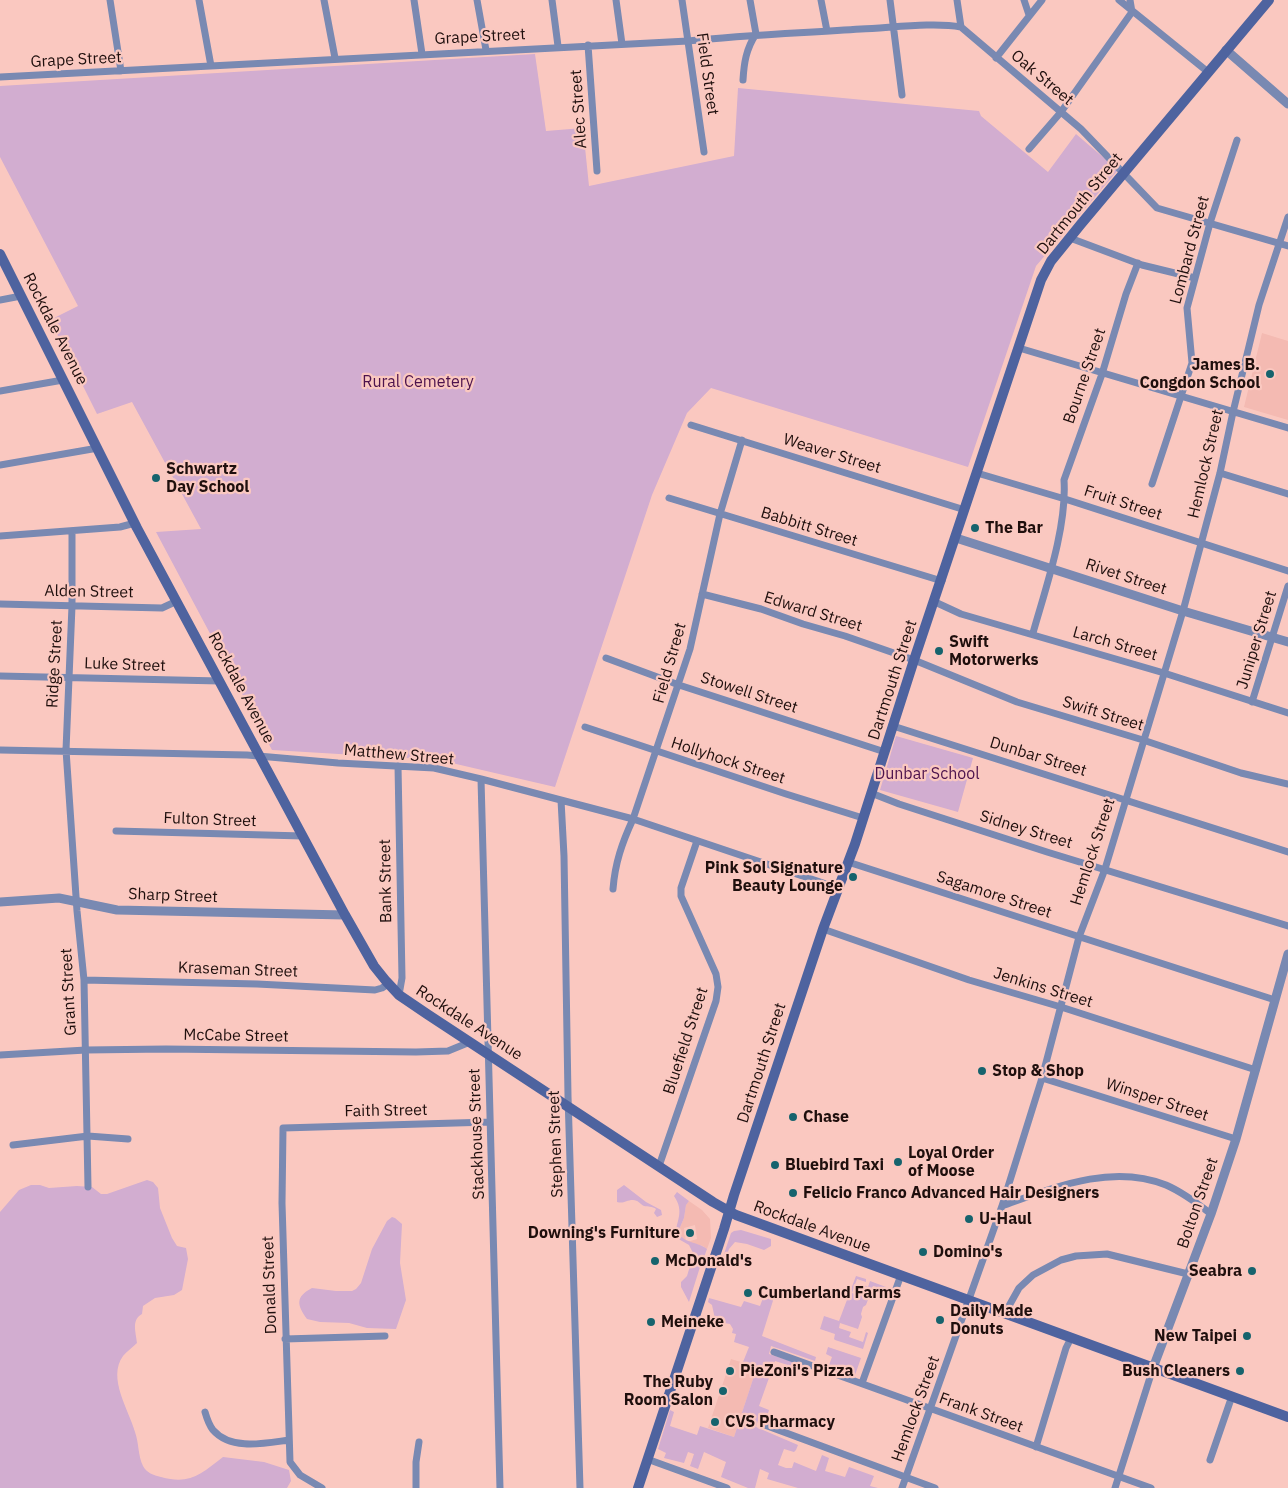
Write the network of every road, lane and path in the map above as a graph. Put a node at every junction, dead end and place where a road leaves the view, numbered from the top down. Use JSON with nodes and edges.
{"nodes":[{"id":1,"x":110,"y":0,"type":"edge"},
{"id":2,"x":199,"y":0,"type":"edge"},
{"id":3,"x":324,"y":0,"type":"edge"},
{"id":4,"x":414,"y":0,"type":"edge"},
{"id":5,"x":477,"y":0,"type":"edge"},
{"id":6,"x":552,"y":0,"type":"edge"},
{"id":7,"x":616,"y":0,"type":"edge"},
{"id":8,"x":682,"y":0,"type":"edge"},
{"id":9,"x":750,"y":0,"type":"edge"},
{"id":10,"x":821,"y":0,"type":"edge"},
{"id":11,"x":890,"y":0,"type":"edge"},
{"id":12,"x":957,"y":0,"type":"edge"},
{"id":13,"x":1024,"y":0,"type":"edge"},
{"id":14,"x":1042,"y":0,"type":"edge"},
{"id":15,"x":1119,"y":0,"type":"edge"},
{"id":16,"x":1130,"y":0,"type":"edge"},
{"id":17,"x":1268,"y":0,"type":"edge"},
{"id":18,"x":1132,"y":12,"type":"junction"},
{"id":19,"x":1029,"y":15,"type":"junction"},
{"id":20,"x":895,"y":27,"type":"junction"},
{"id":21,"x":961,"y":27,"type":"junction"},
{"id":22,"x":827,"y":32,"type":"junction"},
{"id":23,"x":756,"y":34,"type":"junction"},
{"id":24,"x":688,"y":41,"type":"junction"},
{"id":25,"x":622,"y":44,"type":"junction"},
{"id":26,"x":588,"y":45,"type":"junction"},
{"id":27,"x":558,"y":46,"type":"junction"},
{"id":28,"x":486,"y":50,"type":"junction"},
{"id":29,"x":1226,"y":50,"type":"junction"},
{"id":30,"x":422,"y":54,"type":"junction"},
{"id":31,"x":335,"y":58,"type":"junction"},
{"id":32,"x":996,"y":58,"type":"junction"},
{"id":33,"x":211,"y":66,"type":"junction"},
{"id":34,"x":121,"y":71,"type":"junction"},
{"id":35,"x":1208,"y":72,"type":"junction"},
{"id":36,"x":0,"y":77,"type":"edge"},
{"id":37,"x":743,"y":80,"type":"dead end"},
{"id":38,"x":902,"y":95,"type":"dead end"},
{"id":39,"x":1288,"y":104,"type":"edge"},
{"id":40,"x":1061,"y":112,"type":"junction"},
{"id":41,"x":1237,"y":140,"type":"dead end"},
{"id":42,"x":1029,"y":149,"type":"dead end"},
{"id":43,"x":704,"y":152,"type":"dead end"},
{"id":44,"x":597,"y":172,"type":"dead end"},
{"id":45,"x":1123,"y":173,"type":"junction"},
{"id":46,"x":1288,"y":217,"type":"edge"},
{"id":47,"x":1210,"y":223,"type":"junction"},
{"id":48,"x":1070,"y":238,"type":"junction"},
{"id":49,"x":1284,"y":245,"type":"edge"},
{"id":50,"x":0,"y":254,"type":"edge"},
{"id":51,"x":1138,"y":263,"type":"junction"},
{"id":52,"x":1195,"y":278,"type":"junction"},
{"id":53,"x":21,"y":296,"type":"junction"},
{"id":54,"x":0,"y":300,"type":"edge"},
{"id":55,"x":1019,"y":348,"type":"junction"},
{"id":56,"x":1102,"y":374,"type":"junction"},
{"id":57,"x":63,"y":380,"type":"junction"},
{"id":58,"x":0,"y":392,"type":"edge"},
{"id":59,"x":1180,"y":396,"type":"junction"},
{"id":60,"x":1233,"y":412,"type":"junction"},
{"id":61,"x":691,"y":424,"type":"dead end"},
{"id":62,"x":1288,"y":428,"type":"edge"},
{"id":63,"x":742,"y":440,"type":"junction"},
{"id":64,"x":98,"y":448,"type":"junction"},
{"id":65,"x":0,"y":466,"type":"edge"},
{"id":66,"x":977,"y":472,"type":"junction"},
{"id":67,"x":1220,"y":473,"type":"junction"},
{"id":68,"x":1152,"y":484,"type":"dead end"},
{"id":69,"x":1288,"y":494,"type":"edge"},
{"id":70,"x":669,"y":498,"type":"dead end"},
{"id":71,"x":1065,"y":499,"type":"junction"},
{"id":72,"x":965,"y":510,"type":"junction"},
{"id":73,"x":720,"y":514,"type":"junction"},
{"id":74,"x":135,"y":523,"type":"junction"},
{"id":75,"x":72,"y":531,"type":"junction"},
{"id":76,"x":0,"y":536,"type":"edge"},
{"id":77,"x":956,"y":538,"type":"junction"},
{"id":78,"x":1201,"y":543,"type":"junction"},
{"id":79,"x":1052,"y":568,"type":"junction"},
{"id":80,"x":1288,"y":571,"type":"edge"},
{"id":81,"x":942,"y":581,"type":"junction"},
{"id":82,"x":1288,"y":586,"type":"edge"},
{"id":83,"x":702,"y":594,"type":"junction"},
{"id":84,"x":177,"y":601,"type":"junction"},
{"id":85,"x":935,"y":602,"type":"junction"},
{"id":86,"x":0,"y":604,"type":"edge"},
{"id":87,"x":72,"y":606,"type":"junction"},
{"id":88,"x":1183,"y":611,"type":"junction"},
{"id":89,"x":1033,"y":633,"type":"junction"},
{"id":90,"x":1273,"y":638,"type":"junction"},
{"id":91,"x":1288,"y":642,"type":"edge"},
{"id":92,"x":606,"y":658,"type":"dead end"},
{"id":93,"x":914,"y":660,"type":"junction"},
{"id":94,"x":1164,"y":673,"type":"junction"},
{"id":95,"x":0,"y":676,"type":"edge"},
{"id":96,"x":68,"y":677,"type":"junction"},
{"id":97,"x":220,"y":681,"type":"junction"},
{"id":98,"x":679,"y":685,"type":"junction"},
{"id":99,"x":1252,"y":702,"type":"junction"},
{"id":100,"x":1288,"y":713,"type":"edge"},
{"id":101,"x":893,"y":726,"type":"junction"},
{"id":102,"x":585,"y":727,"type":"dead end"},
{"id":103,"x":1144,"y":740,"type":"junction"},
{"id":104,"x":0,"y":750,"type":"edge"},
{"id":105,"x":66,"y":750,"type":"junction"},
{"id":106,"x":656,"y":751,"type":"junction"},
{"id":107,"x":885,"y":752,"type":"junction"},
{"id":108,"x":261,"y":756,"type":"junction"},
{"id":109,"x":398,"y":766,"type":"junction"},
{"id":110,"x":481,"y":779,"type":"junction"},
{"id":111,"x":1288,"y":784,"type":"edge"},
{"id":112,"x":871,"y":793,"type":"junction"},
{"id":113,"x":70,"y":797,"type":"joint"},
{"id":114,"x":561,"y":800,"type":"junction"},
{"id":115,"x":1125,"y":800,"type":"junction"},
{"id":116,"x":863,"y":818,"type":"junction"},
{"id":117,"x":634,"y":819,"type":"junction"},
{"id":118,"x":116,"y":831,"type":"dead end"},
{"id":119,"x":303,"y":836,"type":"junction"},
{"id":120,"x":698,"y":840,"type":"junction"},
{"id":121,"x":1288,"y":852,"type":"edge"},
{"id":122,"x":848,"y":862,"type":"junction"},
{"id":123,"x":1105,"y":869,"type":"junction"},
{"id":124,"x":838,"y":888,"type":"junction"},
{"id":125,"x":613,"y":889,"type":"dead end"},
{"id":126,"x":76,"y":901,"type":"junction"},
{"id":127,"x":0,"y":902,"type":"edge"},
{"id":128,"x":345,"y":915,"type":"junction"},
{"id":129,"x":1288,"y":926,"type":"edge"},
{"id":130,"x":823,"y":929,"type":"junction"},
{"id":131,"x":1079,"y":937,"type":"junction"},
{"id":132,"x":1288,"y":954,"type":"edge"},
{"id":133,"x":84,"y":980,"type":"junction"},
{"id":134,"x":388,"y":984,"type":"junction"},
{"id":135,"x":399,"y":994,"type":"junction"},
{"id":136,"x":1275,"y":1000,"type":"junction"},
{"id":137,"x":1060,"y":1007,"type":"junction"},
{"id":138,"x":470,"y":1042,"type":"junction"},
{"id":139,"x":86,"y":1050,"type":"junction"},
{"id":140,"x":488,"y":1054,"type":"junction"},
{"id":141,"x":0,"y":1055,"type":"edge"},
{"id":142,"x":1256,"y":1070,"type":"junction"},
{"id":143,"x":1042,"y":1078,"type":"junction"},
{"id":144,"x":569,"y":1107,"type":"junction"},
{"id":145,"x":490,"y":1122,"type":"junction"},
{"id":146,"x":283,"y":1128,"type":"joint"},
{"id":147,"x":88,"y":1136,"type":"junction"},
{"id":148,"x":128,"y":1139,"type":"dead end"},
{"id":149,"x":1236,"y":1140,"type":"junction"},
{"id":150,"x":13,"y":1145,"type":"dead end"},
{"id":151,"x":659,"y":1166,"type":"junction"},
{"id":152,"x":88,"y":1187,"type":"dead end"},
{"id":153,"x":1002,"y":1206,"type":"junction"},
{"id":154,"x":729,"y":1212,"type":"junction"},
{"id":155,"x":1211,"y":1214,"type":"junction"},
{"id":156,"x":1188,"y":1274,"type":"junction"},
{"id":157,"x":901,"y":1275,"type":"junction"},
{"id":158,"x":969,"y":1300,"type":"junction"},
{"id":159,"x":1005,"y":1313,"type":"junction"},
{"id":160,"x":385,"y":1336,"type":"dead end"},
{"id":161,"x":1071,"y":1338,"type":"junction"},
{"id":162,"x":285,"y":1339,"type":"junction"},
{"id":163,"x":774,"y":1352,"type":"dead end"},
{"id":164,"x":1153,"y":1368,"type":"junction"},
{"id":165,"x":862,"y":1383,"type":"junction"},
{"id":166,"x":1232,"y":1396,"type":"junction"},
{"id":167,"x":931,"y":1410,"type":"junction"},
{"id":168,"x":205,"y":1412,"type":"dead end"},
{"id":169,"x":1288,"y":1417,"type":"edge"},
{"id":170,"x":762,"y":1424,"type":"dead end"},
{"id":171,"x":289,"y":1440,"type":"junction"},
{"id":172,"x":419,"y":1442,"type":"dead end"},
{"id":173,"x":1036,"y":1447,"type":"junction"},
{"id":174,"x":647,"y":1459,"type":"junction"},
{"id":175,"x":1210,"y":1460,"type":"dead end"},
{"id":176,"x":1119,"y":1476,"type":"junction"},
{"id":177,"x":906,"y":1478,"type":"junction"},
{"id":178,"x":322,"y":1488,"type":"edge"},
{"id":179,"x":416,"y":1488,"type":"edge"},
{"id":180,"x":500,"y":1488,"type":"edge"},
{"id":181,"x":580,"y":1488,"type":"edge"},
{"id":182,"x":638,"y":1488,"type":"edge"},
{"id":183,"x":727,"y":1488,"type":"edge"},
{"id":184,"x":902,"y":1488,"type":"edge"},
{"id":185,"x":935,"y":1488,"type":"edge"},
{"id":186,"x":1115,"y":1488,"type":"edge"},
{"id":187,"x":1151,"y":1488,"type":"edge"}],
"edges":[{"from":1,"to":34,"type":"street"},
{"from":2,"to":33,"type":"street"},
{"from":3,"to":31,"type":"street"},
{"from":4,"to":30,"type":"street"},
{"from":5,"to":28,"type":"street"},
{"from":6,"to":27,"type":"street"},
{"from":7,"to":25,"type":"street"},
{"from":8,"to":24,"type":"street","name":"Field Street"},
{"from":9,"to":23,"type":"street"},
{"from":10,"to":22,"type":"street"},
{"from":11,"to":20,"type":"street"},
{"from":12,"to":21,"type":"street"},
{"from":13,"to":19,"type":"street"},
{"from":14,"to":19,"type":"street"},
{"from":15,"to":18,"type":"street"},
{"from":16,"to":18,"type":"street"},
{"from":17,"to":29,"type":"main road","name":"Dartmouth Street"},
{"from":18,"to":35,"type":"street"},
{"from":18,"to":40,"type":"street"},
{"from":19,"to":32,"type":"street"},
{"from":20,"to":21,"type":"street","name":"Grape Street"},
{"from":20,"to":22,"type":"street","name":"Grape Street"},
{"from":20,"to":38,"type":"street"},
{"from":21,"to":32,"type":"street","name":"Oak Street"},
{"from":22,"to":23,"type":"street","name":"Grape Street"},
{"from":23,"to":24,"type":"street","name":"Grape Street"},
{"from":23,"to":37,"type":"street"},
{"from":24,"to":25,"type":"street","name":"Grape Street"},
{"from":24,"to":43,"type":"street","name":"Field Street"},
{"from":25,"to":26,"type":"street","name":"Grape Street"},
{"from":26,"to":27,"type":"street","name":"Grape Street"},
{"from":26,"to":44,"type":"street","name":"Alec Street"},
{"from":27,"to":28,"type":"street","name":"Grape Street"},
{"from":28,"to":30,"type":"street","name":"Grape Street"},
{"from":29,"to":35,"type":"main road","name":"Dartmouth Street"},
{"from":29,"to":39,"type":"street"},
{"from":30,"to":31,"type":"street","name":"Grape Street"},
{"from":31,"to":33,"type":"street","name":"Grape Street"},
{"from":32,"to":40,"type":"street","name":"Oak Street"},
{"from":33,"to":34,"type":"street","name":"Grape Street"},
{"from":34,"to":36,"type":"street","name":"Grape Street"},
{"from":35,"to":45,"type":"main road","name":"Dartmouth Street"},
{"from":40,"to":42,"type":"street"},
{"from":40,"to":45,"type":"street","name":"Oak Street"},
{"from":41,"to":47,"type":"street","name":"Lombard Street"},
{"from":45,"to":47,"type":"street","name":"Oak Street"},
{"from":45,"to":48,"type":"main road","name":"Dartmouth Street"},
{"from":46,"to":49,"type":"street","name":"Hemlock Street"},
{"from":47,"to":49,"type":"street","name":"Oak Street"},
{"from":47,"to":52,"type":"street","name":"Lombard Street"},
{"from":48,"to":51,"type":"street"},
{"from":48,"to":55,"type":"main road","name":"Dartmouth Street"},
{"from":49,"to":60,"type":"street","name":"Hemlock Street"},
{"from":50,"to":53,"type":"main road","name":"Rockdale Avenue"},
{"from":51,"to":52,"type":"street"},
{"from":51,"to":56,"type":"street","name":"Bourne Street"},
{"from":52,"to":59,"type":"street","name":"Lombard Street"},
{"from":53,"to":54,"type":"street"},
{"from":53,"to":57,"type":"main road","name":"Rockdale Avenue"},
{"from":55,"to":56,"type":"street"},
{"from":55,"to":66,"type":"main road","name":"Dartmouth Street"},
{"from":56,"to":59,"type":"street"},
{"from":56,"to":71,"type":"street","name":"Bourne Street"},
{"from":57,"to":58,"type":"street"},
{"from":57,"to":64,"type":"main road","name":"Rockdale Avenue"},
{"from":59,"to":60,"type":"street"},
{"from":59,"to":68,"type":"street","name":"Lombard Street"},
{"from":60,"to":62,"type":"street"},
{"from":60,"to":67,"type":"street","name":"Hemlock Street"},
{"from":61,"to":63,"type":"street","name":"Weaver Street"},
{"from":63,"to":72,"type":"street","name":"Weaver Street"},
{"from":63,"to":73,"type":"street","name":"Field Street"},
{"from":64,"to":65,"type":"street"},
{"from":64,"to":74,"type":"main road","name":"Rockdale Avenue"},
{"from":66,"to":71,"type":"street","name":"Fruit Street"},
{"from":66,"to":72,"type":"main road","name":"Dartmouth Street"},
{"from":67,"to":69,"type":"street"},
{"from":67,"to":78,"type":"street","name":"Hemlock Street"},
{"from":70,"to":73,"type":"street","name":"Babbitt Street"},
{"from":71,"to":78,"type":"street","name":"Fruit Street"},
{"from":71,"to":79,"type":"street","name":"Bourne Street"},
{"from":72,"to":77,"type":"main road","name":"Dartmouth Street"},
{"from":73,"to":81,"type":"street","name":"Babbitt Street"},
{"from":73,"to":83,"type":"street","name":"Field Street"},
{"from":74,"to":75,"type":"street"},
{"from":74,"to":84,"type":"main road","name":"Rockdale Avenue"},
{"from":75,"to":76,"type":"street"},
{"from":75,"to":87,"type":"street","name":"Ridge Street"},
{"from":77,"to":79,"type":"street","name":"Rivet Street"},
{"from":77,"to":81,"type":"main road","name":"Dartmouth Street"},
{"from":78,"to":80,"type":"street","name":"Fruit Street"},
{"from":78,"to":88,"type":"street","name":"Hemlock Street"},
{"from":79,"to":88,"type":"street","name":"Rivet Street"},
{"from":79,"to":89,"type":"street","name":"Bourne Street"},
{"from":81,"to":85,"type":"main road","name":"Dartmouth Street"},
{"from":82,"to":90,"type":"street","name":"Juniper Street"},
{"from":83,"to":93,"type":"street","name":"Edward Street"},
{"from":83,"to":98,"type":"street","name":"Field Street"},
{"from":84,"to":87,"type":"street","name":"Alden Street"},
{"from":84,"to":97,"type":"main road","name":"Rockdale Avenue"},
{"from":85,"to":89,"type":"street","name":"Larch Street"},
{"from":85,"to":93,"type":"main road","name":"Dartmouth Street"},
{"from":86,"to":87,"type":"street","name":"Alden Street"},
{"from":87,"to":96,"type":"street","name":"Ridge Street"},
{"from":88,"to":90,"type":"street","name":"Rivet Street"},
{"from":88,"to":94,"type":"street","name":"Hemlock Street"},
{"from":89,"to":94,"type":"street","name":"Larch Street"},
{"from":90,"to":91,"type":"street","name":"Rivet Street"},
{"from":90,"to":99,"type":"street","name":"Juniper Street"},
{"from":92,"to":98,"type":"street","name":"Stowell Street"},
{"from":93,"to":101,"type":"main road","name":"Dartmouth Street"},
{"from":93,"to":103,"type":"street","name":"Swift Street"},
{"from":94,"to":99,"type":"street","name":"Larch Street"},
{"from":94,"to":103,"type":"street","name":"Hemlock Street"},
{"from":95,"to":96,"type":"street","name":"Luke Street"},
{"from":96,"to":97,"type":"street","name":"Luke Street"},
{"from":96,"to":105,"type":"street","name":"Ridge Street"},
{"from":97,"to":108,"type":"main road","name":"Rockdale Avenue"},
{"from":98,"to":106,"type":"street","name":"Field Street"},
{"from":98,"to":107,"type":"street","name":"Stowell Street"},
{"from":99,"to":100,"type":"street","name":"Larch Street"},
{"from":101,"to":107,"type":"main road","name":"Dartmouth Street"},
{"from":101,"to":115,"type":"street","name":"Dunbar Street"},
{"from":102,"to":106,"type":"street","name":"Hollyhock Street"},
{"from":103,"to":111,"type":"street","name":"Swift Street"},
{"from":103,"to":115,"type":"street","name":"Hemlock Street"},
{"from":104,"to":105,"type":"street","name":"Matthew Street"},
{"from":105,"to":108,"type":"street","name":"Matthew Street"},
{"from":105,"to":113,"type":"street","name":"Ridge Street"},
{"from":106,"to":116,"type":"street","name":"Hollyhock Street"},
{"from":106,"to":117,"type":"street","name":"Field Street"},
{"from":107,"to":112,"type":"main road","name":"Dartmouth Street"},
{"from":108,"to":109,"type":"street","name":"Matthew Street"},
{"from":108,"to":119,"type":"main road","name":"Rockdale Avenue"},
{"from":109,"to":110,"type":"street","name":"Matthew Street"},
{"from":109,"to":135,"type":"street","name":"Bank Street"},
{"from":110,"to":114,"type":"street","name":"Matthew Street"},
{"from":110,"to":140,"type":"street","name":"Stackhouse Street"},
{"from":112,"to":116,"type":"main road","name":"Dartmouth Street"},
{"from":112,"to":123,"type":"street","name":"Sidney Street"},
{"from":113,"to":126,"type":"street","name":"Grant Street"},
{"from":114,"to":117,"type":"street","name":"Matthew Street"},
{"from":114,"to":144,"type":"street","name":"Stephen Street"},
{"from":115,"to":121,"type":"street","name":"Dunbar Street"},
{"from":115,"to":123,"type":"street","name":"Hemlock Street"},
{"from":116,"to":122,"type":"main road","name":"Dartmouth Street"},
{"from":117,"to":120,"type":"street","name":"Matthew Street"},
{"from":117,"to":125,"type":"street","name":"Field Street"},
{"from":118,"to":119,"type":"street","name":"Fulton Street"},
{"from":119,"to":128,"type":"main road","name":"Rockdale Avenue"},
{"from":120,"to":124,"type":"street","name":"Matthew Street"},
{"from":120,"to":151,"type":"street","name":"Bluefield Street"},
{"from":122,"to":124,"type":"main road","name":"Dartmouth Street"},
{"from":122,"to":131,"type":"street","name":"Sagamore Street"},
{"from":123,"to":129,"type":"street","name":"Sidney Street"},
{"from":123,"to":131,"type":"street","name":"Hemlock Street"},
{"from":124,"to":130,"type":"main road","name":"Dartmouth Street"},
{"from":126,"to":127,"type":"street","name":"Sharp Street"},
{"from":126,"to":128,"type":"street","name":"Sharp Street"},
{"from":126,"to":133,"type":"street","name":"Grant Street"},
{"from":128,"to":134,"type":"main road","name":"Rockdale Avenue"},
{"from":130,"to":137,"type":"street","name":"Jenkins Street"},
{"from":130,"to":154,"type":"main road","name":"Dartmouth Street"},
{"from":131,"to":136,"type":"street","name":"Sagamore Street"},
{"from":131,"to":137,"type":"street","name":"Hemlock Street"},
{"from":132,"to":136,"type":"street","name":"Bolton Street"},
{"from":133,"to":134,"type":"street","name":"Kraseman Street"},
{"from":133,"to":139,"type":"street","name":"Grant Street"},
{"from":134,"to":135,"type":"main road","name":"Rockdale Avenue"},
{"from":135,"to":138,"type":"main road","name":"Rockdale Avenue"},
{"from":136,"to":142,"type":"street","name":"Bolton Street"},
{"from":137,"to":142,"type":"street","name":"Jenkins Street"},
{"from":137,"to":143,"type":"street","name":"Hemlock Street"},
{"from":138,"to":139,"type":"street","name":"McCabe Street"},
{"from":138,"to":140,"type":"main road","name":"Rockdale Avenue"},
{"from":139,"to":141,"type":"street","name":"McCabe Street"},
{"from":139,"to":147,"type":"street","name":"Grant Street"},
{"from":140,"to":144,"type":"main road","name":"Rockdale Avenue"},
{"from":140,"to":145,"type":"street","name":"Stackhouse Street"},
{"from":142,"to":149,"type":"street","name":"Bolton Street"},
{"from":143,"to":149,"type":"street","name":"Winsper Street"},
{"from":143,"to":153,"type":"street","name":"Hemlock Street"},
{"from":144,"to":151,"type":"main road","name":"Rockdale Avenue"},
{"from":144,"to":181,"type":"street","name":"Stephen Street"},
{"from":145,"to":146,"type":"street","name":"Faith Street"},
{"from":145,"to":180,"type":"street","name":"Stackhouse Street"},
{"from":146,"to":162,"type":"street","name":"Donald Street"},
{"from":147,"to":148,"type":"street"},
{"from":147,"to":150,"type":"street"},
{"from":147,"to":152,"type":"street","name":"Grant Street"},
{"from":149,"to":155,"type":"street","name":"Bolton Street"},
{"from":151,"to":154,"type":"main road","name":"Rockdale Avenue"},
{"from":153,"to":155,"type":"street"},
{"from":153,"to":158,"type":"street","name":"Hemlock Street"},
{"from":154,"to":157,"type":"main road","name":"Rockdale Avenue"},
{"from":154,"to":174,"type":"main road","name":"Dartmouth Street"},
{"from":155,"to":156,"type":"street","name":"Bolton Street"},
{"from":156,"to":159,"type":"street"},
{"from":156,"to":164,"type":"street","name":"Bolton Street"},
{"from":157,"to":158,"type":"main road","name":"Rockdale Avenue"},
{"from":157,"to":165,"type":"street"},
{"from":158,"to":159,"type":"main road","name":"Rockdale Avenue"},
{"from":158,"to":167,"type":"street","name":"Hemlock Street"},
{"from":159,"to":161,"type":"main road","name":"Rockdale Avenue"},
{"from":160,"to":162,"type":"street"},
{"from":161,"to":164,"type":"main road","name":"Rockdale Avenue"},
{"from":161,"to":173,"type":"street"},
{"from":162,"to":171,"type":"street","name":"Donald Street"},
{"from":163,"to":165,"type":"street","name":"Frank Street"},
{"from":164,"to":166,"type":"main road","name":"Rockdale Avenue"},
{"from":164,"to":176,"type":"street","name":"Bolton Street"},
{"from":165,"to":167,"type":"street","name":"Frank Street"},
{"from":166,"to":169,"type":"main road","name":"Rockdale Avenue"},
{"from":166,"to":175,"type":"street"},
{"from":167,"to":173,"type":"street","name":"Frank Street"},
{"from":167,"to":177,"type":"street","name":"Hemlock Street"},
{"from":168,"to":171,"type":"street"},
{"from":170,"to":177,"type":"street"},
{"from":171,"to":178,"type":"street","name":"Donald Street"},
{"from":172,"to":179,"type":"street"},
{"from":173,"to":176,"type":"street","name":"Frank Street"},
{"from":174,"to":182,"type":"main road","name":"Dartmouth Street"},
{"from":174,"to":183,"type":"street"},
{"from":176,"to":186,"type":"street","name":"Bolton Street"},
{"from":176,"to":187,"type":"street","name":"Frank Street"},
{"from":177,"to":184,"type":"street","name":"Hemlock Street"},
{"from":177,"to":185,"type":"street"}]}
